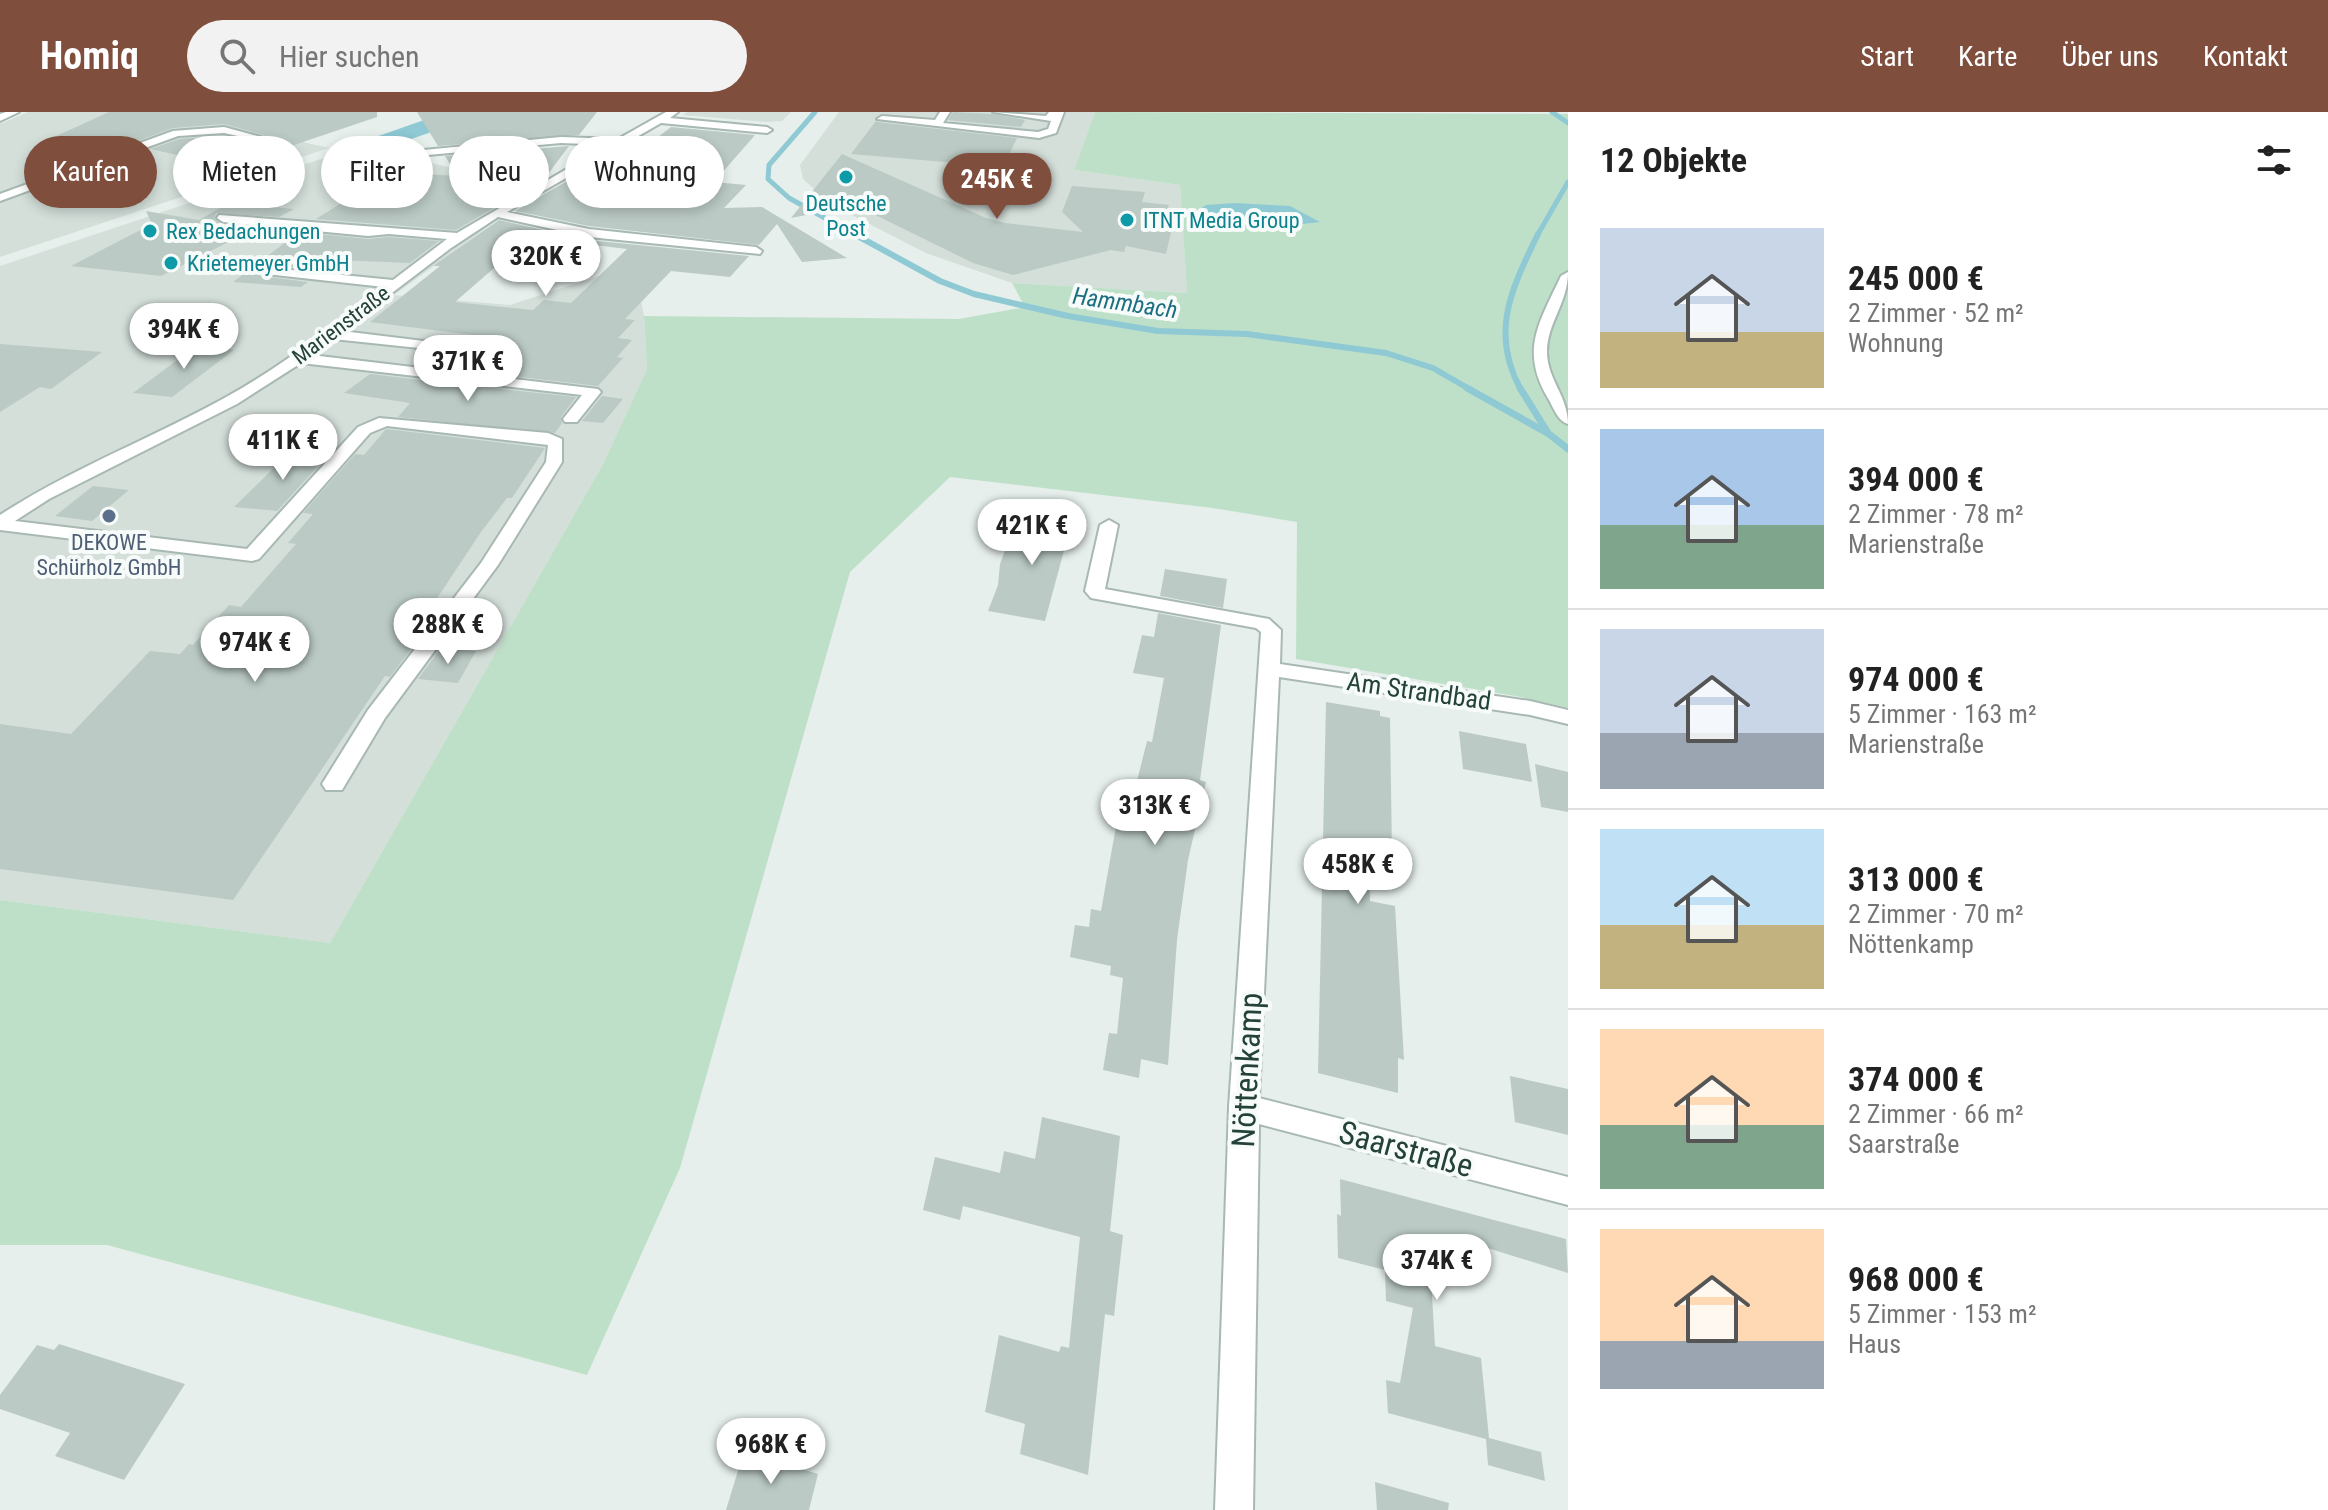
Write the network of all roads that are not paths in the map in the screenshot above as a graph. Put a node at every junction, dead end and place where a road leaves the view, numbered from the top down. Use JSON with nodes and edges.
{"nodes":[{"id":1,"x":14,"y":112,"type":"edge"},
{"id":2,"x":673,"y":112,"type":"edge"},
{"id":3,"x":945,"y":112,"type":"edge"},
{"id":4,"x":955,"y":112,"type":"edge"},
{"id":5,"x":998,"y":112,"type":"edge"},
{"id":6,"x":1056,"y":112,"type":"edge"},
{"id":7,"x":0,"y":118,"type":"edge"},
{"id":8,"x":882,"y":119,"type":"dead end"},
{"id":9,"x":658,"y":120,"type":"junction"},
{"id":10,"x":937,"y":123,"type":"junction"},
{"id":11,"x":1052,"y":129,"type":"junction"},
{"id":12,"x":767,"y":130,"type":"dead end"},
{"id":13,"x":495,"y":133,"type":"dead end"},
{"id":14,"x":251,"y":136,"type":"edge"},
{"id":15,"x":604,"y":136,"type":"edge"},
{"id":16,"x":629,"y":136,"type":"edge"},
{"id":17,"x":565,"y":140,"type":"edge"},
{"id":18,"x":433,"y":152,"type":"edge"},
{"id":19,"x":565,"y":173,"type":"edge"},
{"id":20,"x":0,"y":198,"type":"edge"},
{"id":21,"x":496,"y":213,"type":"junction"},
{"id":22,"x":223,"y":218,"type":"dead end"},
{"id":23,"x":460,"y":237,"type":"junction"},
{"id":24,"x":756,"y":251,"type":"dead end"},
{"id":25,"x":266,"y":270,"type":"dead end"},
{"id":26,"x":1568,"y":276,"type":"edge"},
{"id":27,"x":396,"y":284,"type":"junction"},
{"id":28,"x":329,"y":334,"type":"junction"},
{"id":29,"x":481,"y":352,"type":"dead end"},
{"id":30,"x":298,"y":358,"type":"junction"},
{"id":31,"x":571,"y":419,"type":"dead end"},
{"id":32,"x":1568,"y":419,"type":"edge"},
{"id":33,"x":0,"y":524,"type":"edge"},
{"id":34,"x":1109,"y":525,"type":"dead end"},
{"id":35,"x":1270,"y":669,"type":"junction"},
{"id":36,"x":1568,"y":717,"type":"edge"},
{"id":37,"x":334,"y":784,"type":"dead end"},
{"id":38,"x":1244,"y":1107,"type":"junction"},
{"id":39,"x":1568,"y":1191,"type":"edge"},
{"id":40,"x":1234,"y":1510,"type":"edge"}],
"edges":[{"from":1,"to":7,"type":"street"},
{"from":2,"to":9,"type":"street","name":"Marienstraße"},
{"from":3,"to":10,"type":"street"},
{"from":4,"to":11,"type":"street"},
{"from":5,"to":6,"type":"street"},
{"from":6,"to":11,"type":"street"},
{"from":8,"to":10,"type":"street"},
{"from":9,"to":12,"type":"street"},
{"from":9,"to":16,"type":"street","name":"Marienstraße"},
{"from":10,"to":11,"type":"street"},
{"from":13,"to":15,"type":"street"},
{"from":14,"to":20,"type":"street"},
{"from":17,"to":18,"type":"street"},
{"from":19,"to":21,"type":"street","name":"Marienstraße"},
{"from":21,"to":23,"type":"street","name":"Marienstraße"},
{"from":21,"to":24,"type":"street"},
{"from":22,"to":23,"type":"street"},
{"from":23,"to":27,"type":"street","name":"Marienstraße"},
{"from":25,"to":27,"type":"street"},
{"from":26,"to":32,"type":"street"},
{"from":27,"to":28,"type":"street","name":"Marienstraße"},
{"from":28,"to":29,"type":"street"},
{"from":28,"to":30,"type":"street","name":"Marienstraße"},
{"from":30,"to":31,"type":"street"},
{"from":30,"to":33,"type":"street","name":"Marienstraße"},
{"from":33,"to":37,"type":"street"},
{"from":34,"to":35,"type":"street","name":"Nöttenkamp"},
{"from":35,"to":36,"type":"street","name":"Am Strandbad"},
{"from":35,"to":38,"type":"street","name":"Nöttenkamp"},
{"from":38,"to":39,"type":"street","name":"Saarstraße"},
{"from":38,"to":40,"type":"street","name":"Nöttenkamp"}]}
